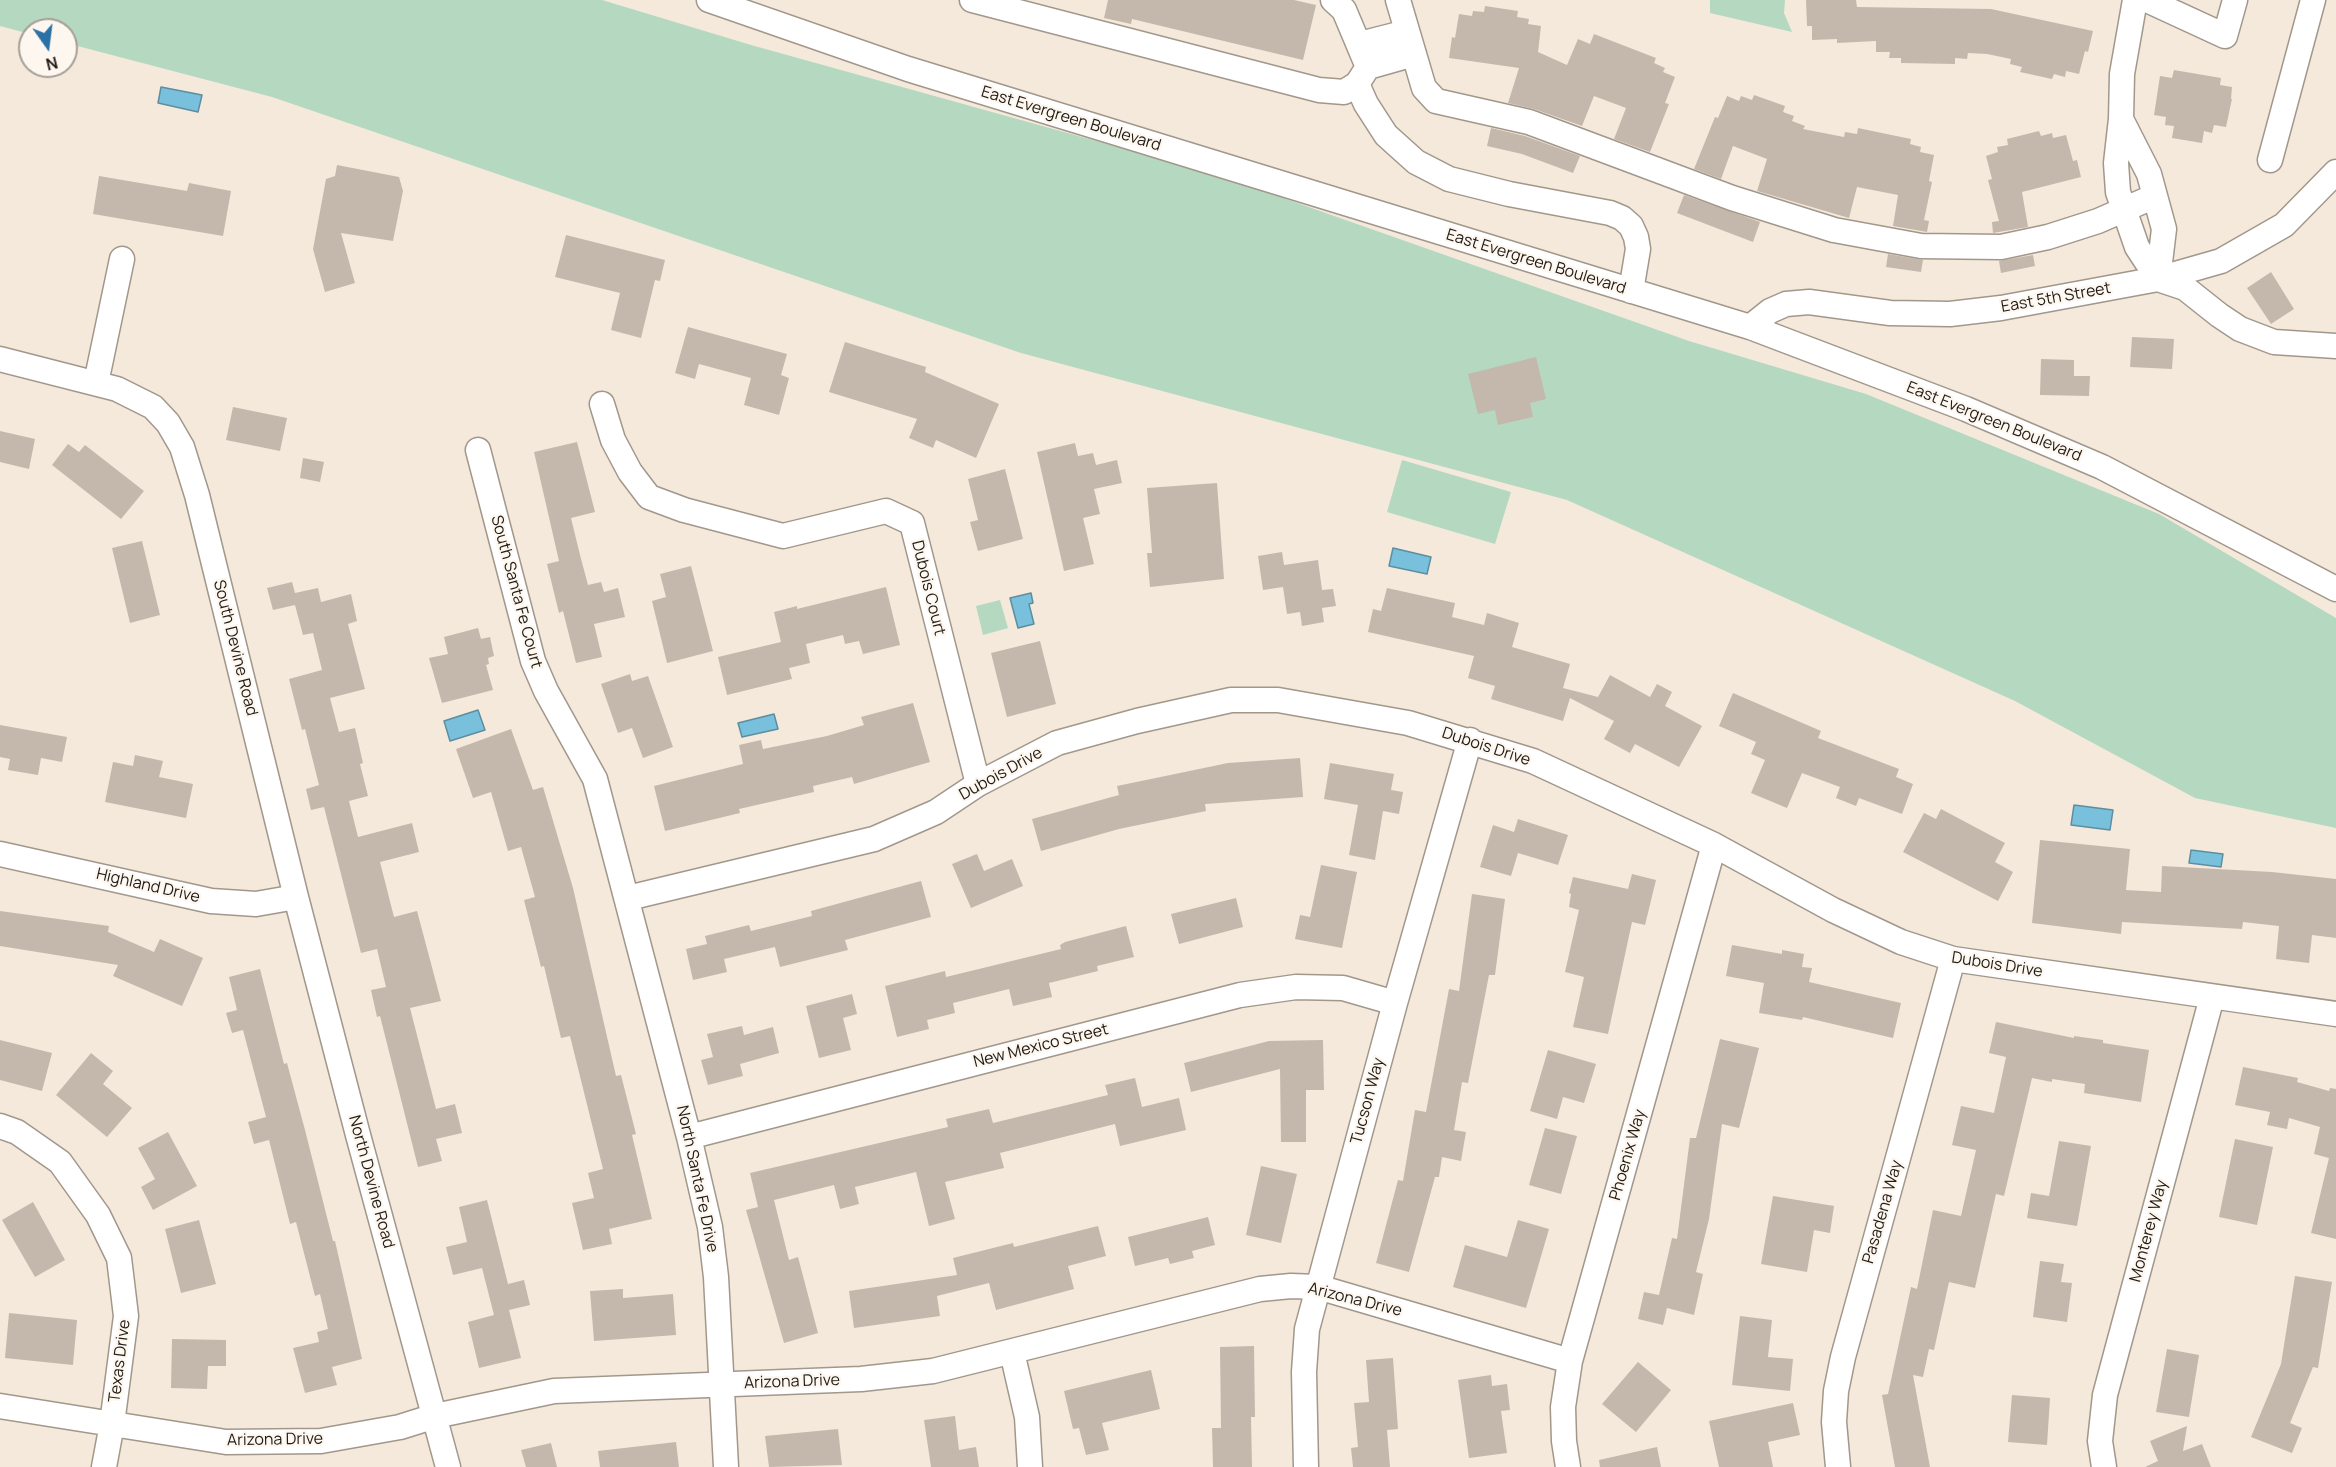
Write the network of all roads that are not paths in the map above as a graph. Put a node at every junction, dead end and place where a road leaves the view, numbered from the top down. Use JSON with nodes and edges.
{"nodes":[{"id":1,"x":709,"y":0,"type":"edge"},
{"id":2,"x":972,"y":0,"type":"edge"},
{"id":3,"x":1333,"y":0,"type":"edge"},
{"id":4,"x":1398,"y":0,"type":"edge"},
{"id":5,"x":2135,"y":0,"type":"edge"},
{"id":6,"x":2147,"y":0,"type":"edge"},
{"id":7,"x":2235,"y":0,"type":"edge"},
{"id":8,"x":2313,"y":0,"type":"edge"},
{"id":9,"x":1410,"y":43,"type":"junction"},
{"id":10,"x":1360,"y":44,"type":"junction"},
{"id":11,"x":1363,"y":75,"type":"junction"},
{"id":12,"x":2121,"y":119,"type":"junction"},
{"id":13,"x":2270,"y":160,"type":"dead end"},
{"id":14,"x":2336,"y":172,"type":"edge"},
{"id":15,"x":2155,"y":196,"type":"junction"},
{"id":16,"x":2116,"y":213,"type":"junction"},
{"id":17,"x":122,"y":259,"type":"dead end"},
{"id":18,"x":2158,"y":279,"type":"junction"},
{"id":19,"x":1631,"y":291,"type":"junction"},
{"id":20,"x":1750,"y":327,"type":"junction"},
{"id":21,"x":2336,"y":346,"type":"edge"},
{"id":22,"x":0,"y":359,"type":"edge"},
{"id":23,"x":96,"y":383,"type":"junction"},
{"id":24,"x":602,"y":404,"type":"dead end"},
{"id":25,"x":478,"y":450,"type":"dead end"},
{"id":26,"x":2336,"y":589,"type":"edge"},
{"id":27,"x":1470,"y":740,"type":"junction"},
{"id":28,"x":978,"y":784,"type":"junction"},
{"id":29,"x":1714,"y":845,"type":"junction"},
{"id":30,"x":0,"y":854,"type":"edge"},
{"id":31,"x":296,"y":897,"type":"junction"},
{"id":32,"x":628,"y":898,"type":"junction"},
{"id":33,"x":1953,"y":959,"type":"junction"},
{"id":34,"x":2212,"y":997,"type":"junction"},
{"id":35,"x":1395,"y":1003,"type":"junction"},
{"id":36,"x":2336,"y":1014,"type":"edge"},
{"id":37,"x":0,"y":1126,"type":"edge"},
{"id":38,"x":689,"y":1137,"type":"junction"},
{"id":39,"x":1318,"y":1287,"type":"junction"},
{"id":40,"x":1012,"y":1352,"type":"junction"},
{"id":41,"x":1570,"y":1361,"type":"junction"},
{"id":42,"x":721,"y":1384,"type":"junction"},
{"id":43,"x":0,"y":1406,"type":"edge"},
{"id":44,"x":435,"y":1416,"type":"junction"},
{"id":45,"x":112,"y":1424,"type":"junction"},
{"id":46,"x":104,"y":1467,"type":"edge"},
{"id":47,"x":448,"y":1467,"type":"edge"},
{"id":48,"x":726,"y":1467,"type":"edge"},
{"id":49,"x":1030,"y":1467,"type":"edge"},
{"id":50,"x":1306,"y":1467,"type":"edge"},
{"id":51,"x":1568,"y":1467,"type":"edge"},
{"id":52,"x":1838,"y":1467,"type":"edge"},
{"id":53,"x":2104,"y":1467,"type":"edge"}],
"edges":[{"from":1,"to":19,"type":"street","name":"East Evergreen Boulevard"},
{"from":2,"to":11,"type":"street"},
{"from":3,"to":10,"type":"street"},
{"from":4,"to":9,"type":"street"},
{"from":5,"to":12,"type":"street"},
{"from":6,"to":7,"type":"street"},
{"from":8,"to":13,"type":"street"},
{"from":9,"to":10,"type":"street"},
{"from":9,"to":11,"type":"street"},
{"from":9,"to":16,"type":"street"},
{"from":10,"to":11,"type":"street"},
{"from":11,"to":19,"type":"street"},
{"from":12,"to":15,"type":"street"},
{"from":12,"to":16,"type":"street"},
{"from":14,"to":18,"type":"street","name":"East 5th Street"},
{"from":15,"to":16,"type":"street"},
{"from":15,"to":18,"type":"street"},
{"from":16,"to":18,"type":"street"},
{"from":17,"to":23,"type":"street"},
{"from":18,"to":20,"type":"street","name":"East 5th Street"},
{"from":18,"to":21,"type":"street"},
{"from":19,"to":20,"type":"street","name":"East Evergreen Boulevard"},
{"from":20,"to":26,"type":"street","name":"East Evergreen Boulevard"},
{"from":22,"to":23,"type":"street"},
{"from":23,"to":31,"type":"street","name":"South Devine Road"},
{"from":24,"to":28,"type":"street","name":"Dubois Court"},
{"from":25,"to":32,"type":"street","name":"South Santa Fe Court"},
{"from":27,"to":28,"type":"street","name":"Dubois Drive"},
{"from":27,"to":29,"type":"street","name":"Dubois Drive"},
{"from":27,"to":35,"type":"street","name":"Tucson Way"},
{"from":28,"to":32,"type":"street","name":"Dubois Drive"},
{"from":29,"to":33,"type":"street","name":"Dubois Drive"},
{"from":29,"to":41,"type":"street","name":"Phoenix Way"},
{"from":30,"to":31,"type":"street","name":"Highland Drive"},
{"from":31,"to":44,"type":"street","name":"North Devine Road"},
{"from":32,"to":38,"type":"street","name":"North Santa Fe Drive"},
{"from":33,"to":34,"type":"street","name":"Dubois Drive"},
{"from":33,"to":52,"type":"street","name":"Pasadena Way"},
{"from":34,"to":36,"type":"street","name":"Dubois Drive"},
{"from":34,"to":53,"type":"street","name":"Monterey Way"},
{"from":35,"to":38,"type":"street","name":"New Mexico Street"},
{"from":35,"to":39,"type":"street","name":"Tucson Way"},
{"from":37,"to":45,"type":"street","name":"Texas Drive"},
{"from":38,"to":42,"type":"street","name":"North Santa Fe Drive"},
{"from":39,"to":40,"type":"street","name":"Arizona Drive"},
{"from":39,"to":41,"type":"street","name":"Arizona Drive"},
{"from":39,"to":50,"type":"street","name":"Tucson Way"},
{"from":40,"to":42,"type":"street","name":"Arizona Drive"},
{"from":40,"to":49,"type":"street"},
{"from":41,"to":51,"type":"street","name":"Phoenix Way"},
{"from":42,"to":44,"type":"street","name":"Arizona Drive"},
{"from":42,"to":48,"type":"street","name":"North Santa Fe Drive"},
{"from":43,"to":45,"type":"street","name":"Arizona Drive"},
{"from":44,"to":45,"type":"street","name":"Arizona Drive"},
{"from":44,"to":47,"type":"street","name":"North Devine Road"},
{"from":45,"to":46,"type":"street","name":"Texas Drive"}]}
